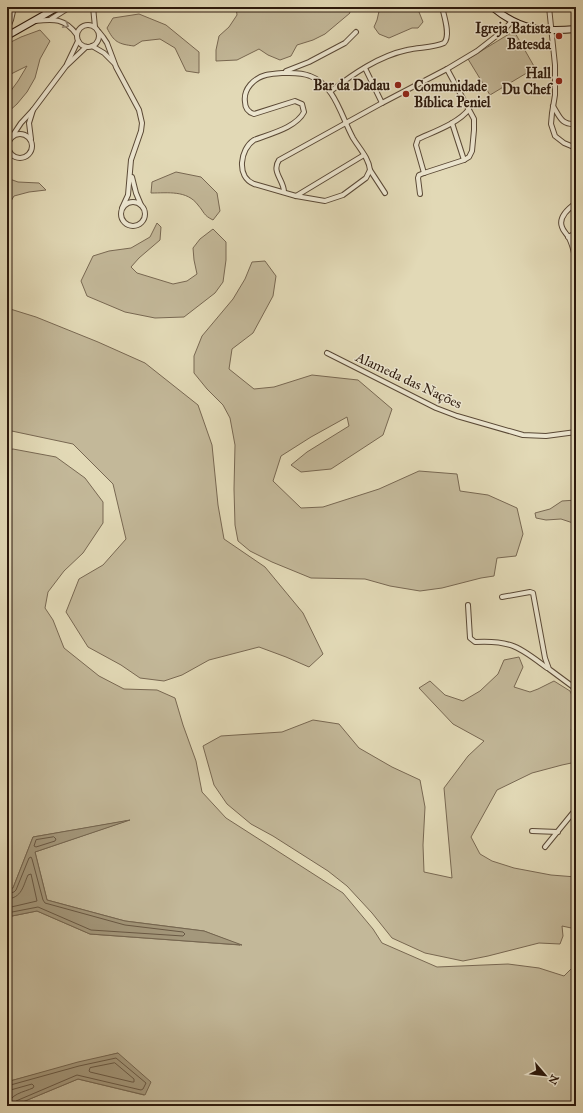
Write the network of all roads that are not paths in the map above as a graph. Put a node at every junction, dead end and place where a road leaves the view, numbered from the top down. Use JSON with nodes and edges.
{"nodes":[{"id":1,"x":14,"y":7,"type":"edge"},
{"id":2,"x":58,"y":7,"type":"edge"},
{"id":3,"x":70,"y":7,"type":"edge"},
{"id":4,"x":93,"y":7,"type":"edge"},
{"id":5,"x":442,"y":7,"type":"edge"},
{"id":6,"x":492,"y":7,"type":"edge"},
{"id":7,"x":549,"y":7,"type":"edge"},
{"id":8,"x":51,"y":19,"type":"junction"},
{"id":9,"x":34,"y":21,"type":"junction"},
{"id":10,"x":512,"y":21,"type":"junction"},
{"id":11,"x":95,"y":27,"type":"junction"},
{"id":12,"x":576,"y":29,"type":"edge"},
{"id":13,"x":7,"y":30,"type":"edge"},
{"id":14,"x":551,"y":30,"type":"junction"},
{"id":15,"x":98,"y":32,"type":"junction"},
{"id":16,"x":356,"y":32,"type":"dead end"},
{"id":17,"x":77,"y":35,"type":"junction"},
{"id":18,"x":7,"y":36,"type":"edge"},
{"id":19,"x":78,"y":41,"type":"junction"},
{"id":20,"x":92,"y":46,"type":"junction"},
{"id":21,"x":86,"y":47,"type":"junction"},
{"id":22,"x":66,"y":66,"type":"junction"},
{"id":23,"x":116,"y":67,"type":"junction"},
{"id":24,"x":365,"y":68,"type":"junction"},
{"id":25,"x":447,"y":69,"type":"junction"},
{"id":26,"x":282,"y":73,"type":"junction"},
{"id":27,"x":331,"y":91,"type":"junction"},
{"id":28,"x":382,"y":103,"type":"junction"},
{"id":29,"x":553,"y":106,"type":"junction"},
{"id":30,"x":469,"y":109,"type":"junction"},
{"id":31,"x":33,"y":110,"type":"junction"},
{"id":32,"x":452,"y":123,"type":"junction"},
{"id":33,"x":346,"y":124,"type":"junction"},
{"id":34,"x":576,"y":124,"type":"edge"},
{"id":35,"x":11,"y":138,"type":"junction"},
{"id":36,"x":31,"y":140,"type":"junction"},
{"id":37,"x":576,"y":148,"type":"edge"},
{"id":38,"x":364,"y":155,"type":"junction"},
{"id":39,"x":464,"y":160,"type":"junction"},
{"id":40,"x":370,"y":170,"type":"junction"},
{"id":41,"x":131,"y":171,"type":"junction"},
{"id":42,"x":424,"y":172,"type":"junction"},
{"id":43,"x":284,"y":192,"type":"junction"},
{"id":44,"x":385,"y":193,"type":"dead end"},
{"id":45,"x":420,"y":194,"type":"dead end"},
{"id":46,"x":296,"y":196,"type":"junction"},
{"id":47,"x":576,"y":203,"type":"edge"},
{"id":48,"x":142,"y":206,"type":"junction"},
{"id":49,"x":122,"y":208,"type":"junction"},
{"id":50,"x":576,"y":233,"type":"edge"},
{"id":51,"x":568,"y":237,"type":"junction"},
{"id":52,"x":576,"y":267,"type":"edge"},
{"id":53,"x":574,"y":298,"type":"dead end"},
{"id":54,"x":327,"y":353,"type":"dead end"},
{"id":55,"x":576,"y":432,"type":"edge"},
{"id":56,"x":502,"y":597,"type":"dead end"},
{"id":57,"x":468,"y":605,"type":"dead end"},
{"id":58,"x":549,"y":669,"type":"junction"},
{"id":59,"x":576,"y":690,"type":"edge"},
{"id":60,"x":576,"y":809,"type":"edge"},
{"id":61,"x":532,"y":831,"type":"dead end"},
{"id":62,"x":558,"y":832,"type":"junction"},
{"id":63,"x":545,"y":847,"type":"dead end"}],
"edges":[{"from":1,"to":13,"type":"street"},
{"from":2,"to":9,"type":"main road"},
{"from":3,"to":8,"type":"street"},
{"from":4,"to":11,"type":"street"},
{"from":5,"to":24,"type":"street"},
{"from":6,"to":10,"type":"main road"},
{"from":7,"to":14,"type":"street"},
{"from":8,"to":9,"type":"street"},
{"from":8,"to":17,"type":"street","one_way":true},
{"from":9,"to":18,"type":"main road"},
{"from":10,"to":14,"type":"main road"},
{"from":10,"to":25,"type":"street"},
{"from":11,"to":15,"type":"street"},
{"from":11,"to":17,"type":"street"},
{"from":12,"to":14,"type":"main road"},
{"from":14,"to":29,"type":"street"},
{"from":15,"to":20,"type":"street"},
{"from":15,"to":23,"type":"street"},
{"from":16,"to":26,"type":"street"},
{"from":17,"to":19,"type":"street"},
{"from":19,"to":21,"type":"street"},
{"from":19,"to":22,"type":"street"},
{"from":20,"to":21,"type":"street"},
{"from":20,"to":23,"type":"street"},
{"from":21,"to":22,"type":"street"},
{"from":22,"to":31,"type":"street"},
{"from":23,"to":41,"type":"street"},
{"from":24,"to":27,"type":"street"},
{"from":24,"to":28,"type":"street"},
{"from":25,"to":28,"type":"street"},
{"from":25,"to":30,"type":"street"},
{"from":26,"to":27,"type":"street"},
{"from":26,"to":43,"type":"street"},
{"from":27,"to":33,"type":"street"},
{"from":28,"to":33,"type":"street"},
{"from":29,"to":34,"type":"street"},
{"from":29,"to":37,"type":"street"},
{"from":30,"to":32,"type":"street"},
{"from":30,"to":39,"type":"street"},
{"from":31,"to":35,"type":"street"},
{"from":31,"to":36,"type":"street"},
{"from":32,"to":39,"type":"street"},
{"from":32,"to":42,"type":"street"},
{"from":33,"to":38,"type":"street"},
{"from":33,"to":43,"type":"street"},
{"from":35,"to":36,"type":"street"},
{"from":35,"to":36,"type":"street"},
{"from":38,"to":40,"type":"street"},
{"from":38,"to":46,"type":"street"},
{"from":39,"to":42,"type":"street"},
{"from":40,"to":44,"type":"street"},
{"from":40,"to":46,"type":"street"},
{"from":41,"to":48,"type":"street"},
{"from":41,"to":49,"type":"street"},
{"from":42,"to":45,"type":"street"},
{"from":43,"to":46,"type":"street"},
{"from":47,"to":51,"type":"street"},
{"from":48,"to":49,"type":"street"},
{"from":48,"to":49,"type":"street"},
{"from":50,"to":51,"type":"street"},
{"from":51,"to":52,"type":"street"},
{"from":52,"to":53,"type":"street"},
{"from":54,"to":55,"type":"street","name":"Alameda das Nações"},
{"from":56,"to":58,"type":"street"},
{"from":57,"to":58,"type":"street"},
{"from":58,"to":59,"type":"street"},
{"from":60,"to":62,"type":"street"},
{"from":61,"to":62,"type":"street"},
{"from":62,"to":63,"type":"street"}]}
